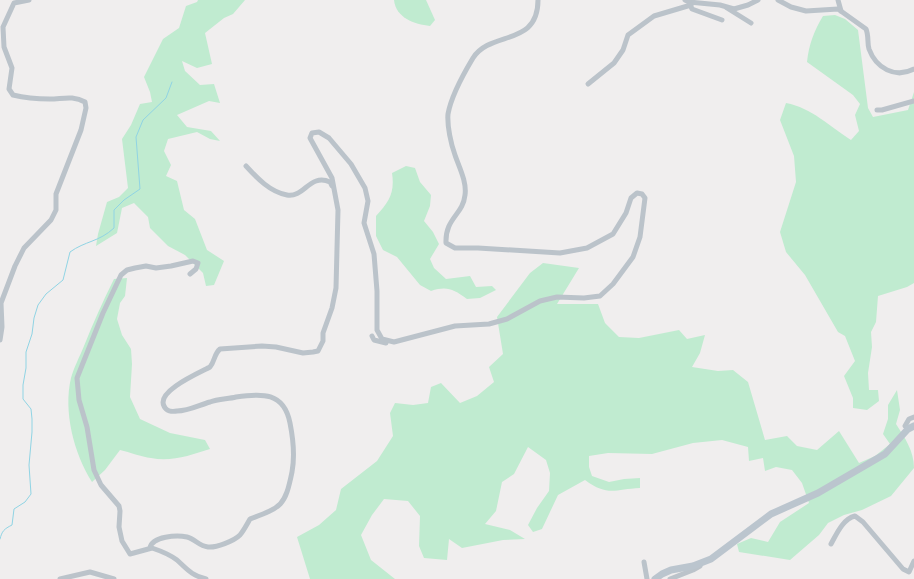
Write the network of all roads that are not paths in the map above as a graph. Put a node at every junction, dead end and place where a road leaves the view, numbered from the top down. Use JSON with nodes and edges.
{"nodes":[{"id":1,"x":29,"y":0,"type":"edge"},
{"id":2,"x":538,"y":0,"type":"edge"},
{"id":3,"x":758,"y":0,"type":"edge"},
{"id":4,"x":778,"y":0,"type":"edge"},
{"id":5,"x":838,"y":0,"type":"edge"},
{"id":6,"x":12,"y":2,"type":"edge"},
{"id":7,"x":688,"y":2,"type":"edge"},
{"id":8,"x":724,"y":6,"type":"junction"},
{"id":9,"x":841,"y":11,"type":"junction"},
{"id":10,"x":722,"y":20,"type":"dead end"},
{"id":11,"x":751,"y":23,"type":"dead end"},
{"id":12,"x":914,"y":69,"type":"edge"},
{"id":13,"x":588,"y":84,"type":"dead end"},
{"id":14,"x":914,"y":101,"type":"edge"},
{"id":15,"x":877,"y":110,"type":"dead end"},
{"id":16,"x":246,"y":166,"type":"dead end"},
{"id":17,"x":334,"y":189,"type":"junction"},
{"id":18,"x":190,"y":274,"type":"dead end"},
{"id":19,"x":1,"y":313,"type":"edge"},
{"id":20,"x":372,"y":336,"type":"dead end"},
{"id":21,"x":0,"y":340,"type":"edge"},
{"id":22,"x":394,"y":342,"type":"junction"},
{"id":23,"x":914,"y":417,"type":"edge"},
{"id":24,"x":911,"y":427,"type":"edge"},
{"id":25,"x":831,"y":544,"type":"dead end"},
{"id":26,"x":150,"y":548,"type":"junction"},
{"id":27,"x":711,"y":558,"type":"junction"},
{"id":28,"x":644,"y":562,"type":"dead end"},
{"id":29,"x":914,"y":562,"type":"edge"},
{"id":30,"x":909,"y":572,"type":"junction"},
{"id":31,"x":60,"y":579,"type":"edge"},
{"id":32,"x":114,"y":579,"type":"edge"},
{"id":33,"x":206,"y":579,"type":"edge"},
{"id":34,"x":647,"y":579,"type":"edge"},
{"id":35,"x":655,"y":579,"type":"edge"},
{"id":36,"x":670,"y":579,"type":"edge"},
{"id":37,"x":910,"y":579,"type":"edge"}],
"edges":[{"from":1,"to":6,"type":"street"},
{"from":2,"to":22,"type":"street"},
{"from":3,"to":8,"type":"street"},
{"from":4,"to":9,"type":"street"},
{"from":5,"to":9,"type":"street"},
{"from":6,"to":19,"type":"street"},
{"from":7,"to":8,"type":"street"},
{"from":7,"to":10,"type":"street"},
{"from":7,"to":13,"type":"street"},
{"from":8,"to":11,"type":"street"},
{"from":9,"to":12,"type":"street"},
{"from":14,"to":15,"type":"street"},
{"from":16,"to":17,"type":"street"},
{"from":17,"to":22,"type":"street"},
{"from":17,"to":26,"type":"street"},
{"from":18,"to":26,"type":"street"},
{"from":19,"to":21,"type":"street"},
{"from":20,"to":22,"type":"street"},
{"from":23,"to":24,"type":"street"},
{"from":24,"to":27,"type":"main road"},
{"from":25,"to":30,"type":"street"},
{"from":26,"to":33,"type":"street"},
{"from":27,"to":35,"type":"main road"},
{"from":27,"to":36,"type":"street"},
{"from":28,"to":34,"type":"street"},
{"from":29,"to":30,"type":"street"},
{"from":30,"to":37,"type":"street"},
{"from":31,"to":32,"type":"street"}]}
